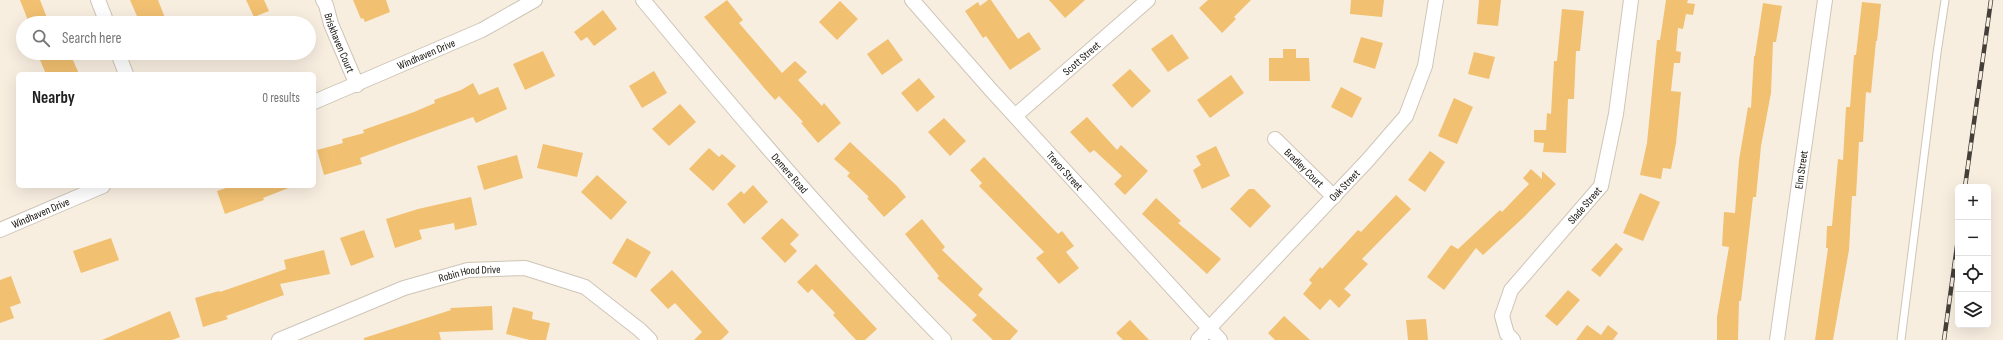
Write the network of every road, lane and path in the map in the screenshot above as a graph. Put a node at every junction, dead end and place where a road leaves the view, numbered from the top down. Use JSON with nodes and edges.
{"nodes":[{"id":1,"x":98,"y":0,"type":"edge"},
{"id":2,"x":323,"y":0,"type":"edge"},
{"id":3,"x":535,"y":0,"type":"edge"},
{"id":4,"x":643,"y":0,"type":"edge"},
{"id":5,"x":912,"y":0,"type":"edge"},
{"id":6,"x":1148,"y":0,"type":"edge"},
{"id":7,"x":1436,"y":0,"type":"edge"},
{"id":8,"x":1631,"y":0,"type":"edge"},
{"id":9,"x":1825,"y":0,"type":"edge"},
{"id":10,"x":1945,"y":0,"type":"edge"},
{"id":11,"x":104,"y":16,"type":"edge"},
{"id":12,"x":121,"y":60,"type":"edge"},
{"id":13,"x":125,"y":72,"type":"edge"},
{"id":14,"x":357,"y":85,"type":"junction"},
{"id":15,"x":316,"y":101,"type":"edge"},
{"id":16,"x":1015,"y":116,"type":"junction"},
{"id":17,"x":1275,"y":139,"type":"dead end"},
{"id":18,"x":98,"y":188,"type":"edge"},
{"id":19,"x":1334,"y":197,"type":"junction"},
{"id":20,"x":0,"y":230,"type":"edge"},
{"id":21,"x":1208,"y":329,"type":"junction"},
{"id":22,"x":278,"y":340,"type":"edge"},
{"id":23,"x":650,"y":340,"type":"edge"},
{"id":24,"x":944,"y":340,"type":"edge"},
{"id":25,"x":1198,"y":340,"type":"edge"},
{"id":26,"x":1220,"y":340,"type":"edge"},
{"id":27,"x":1512,"y":340,"type":"edge"},
{"id":28,"x":1777,"y":340,"type":"edge"},
{"id":29,"x":1901,"y":340,"type":"edge"}],
"edges":[{"from":1,"to":11,"type":"street"},
{"from":2,"to":14,"type":"street","name":"Briskhaven Court"},
{"from":3,"to":14,"type":"street","name":"Windhaven Drive"},
{"from":4,"to":24,"type":"street","name":"Demere Road"},
{"from":5,"to":16,"type":"street","name":"Trevor Street"},
{"from":6,"to":16,"type":"street","name":"Scott Street"},
{"from":7,"to":19,"type":"street","name":"Oak Street"},
{"from":8,"to":27,"type":"street","name":"Slade Street"},
{"from":9,"to":28,"type":"street","name":"Elm Street"},
{"from":10,"to":29,"type":"lane"},
{"from":12,"to":13,"type":"street"},
{"from":14,"to":15,"type":"street","name":"Windhaven Drive"},
{"from":16,"to":21,"type":"street","name":"Trevor Street"},
{"from":17,"to":19,"type":"street","name":"Bradley Court"},
{"from":18,"to":20,"type":"street","name":"Windhaven Drive"},
{"from":19,"to":21,"type":"street","name":"Oak Street"},
{"from":21,"to":25,"type":"street","name":"Oak Street"},
{"from":21,"to":26,"type":"street","name":"Trevor Street"},
{"from":22,"to":23,"type":"street","name":"Robin Hood Drive"}]}
